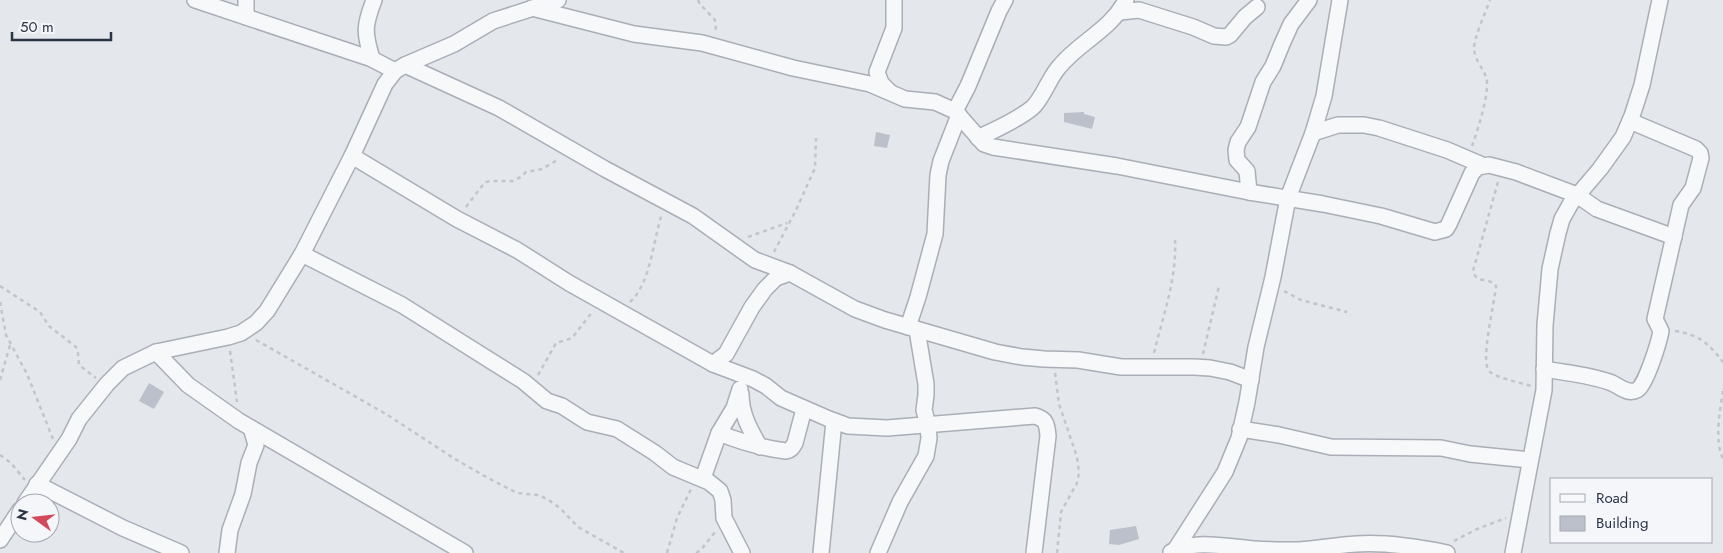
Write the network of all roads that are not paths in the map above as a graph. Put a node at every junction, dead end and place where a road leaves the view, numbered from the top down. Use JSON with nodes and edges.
{"nodes":[{"id":1,"x":195,"y":0,"type":"edge"},
{"id":2,"x":246,"y":0,"type":"edge"},
{"id":3,"x":374,"y":0,"type":"edge"},
{"id":4,"x":558,"y":0,"type":"edge"},
{"id":5,"x":894,"y":0,"type":"edge"},
{"id":6,"x":1005,"y":0,"type":"edge"},
{"id":7,"x":1309,"y":0,"type":"edge"},
{"id":8,"x":1340,"y":0,"type":"edge"},
{"id":9,"x":1660,"y":0,"type":"edge"},
{"id":10,"x":1123,"y":6,"type":"edge"},
{"id":11,"x":1257,"y":6,"type":"dead end"},
{"id":12,"x":532,"y":8,"type":"junction"},
{"id":13,"x":246,"y":17,"type":"junction"},
{"id":14,"x":372,"y":58,"type":"junction"},
{"id":15,"x":400,"y":68,"type":"junction"},
{"id":16,"x":891,"y":93,"type":"junction"},
{"id":17,"x":957,"y":113,"type":"junction"},
{"id":18,"x":1630,"y":121,"type":"junction"},
{"id":19,"x":1313,"y":133,"type":"junction"},
{"id":20,"x":978,"y":138,"type":"junction"},
{"id":21,"x":352,"y":156,"type":"junction"},
{"id":22,"x":1475,"y":162,"type":"junction"},
{"id":23,"x":1249,"y":192,"type":"junction"},
{"id":24,"x":1577,"y":195,"type":"junction"},
{"id":25,"x":1288,"y":198,"type":"junction"},
{"id":26,"x":1674,"y":237,"type":"junction"},
{"id":27,"x":302,"y":254,"type":"junction"},
{"id":28,"x":790,"y":274,"type":"junction"},
{"id":29,"x":912,"y":328,"type":"junction"},
{"id":30,"x":156,"y":352,"type":"junction"},
{"id":31,"x":713,"y":364,"type":"junction"},
{"id":32,"x":1544,"y":369,"type":"junction"},
{"id":33,"x":733,"y":372,"type":"junction"},
{"id":34,"x":1251,"y":380,"type":"junction"},
{"id":35,"x":740,"y":389,"type":"junction"},
{"id":36,"x":804,"y":409,"type":"junction"},
{"id":37,"x":834,"y":421,"type":"junction"},
{"id":38,"x":245,"y":424,"type":"junction"},
{"id":39,"x":928,"y":425,"type":"junction"},
{"id":40,"x":1240,"y":429,"type":"junction"},
{"id":41,"x":719,"y":433,"type":"junction"},
{"id":42,"x":760,"y":447,"type":"junction"},
{"id":43,"x":1530,"y":460,"type":"junction"},
{"id":44,"x":700,"y":478,"type":"junction"},
{"id":45,"x":35,"y":487,"type":"junction"},
{"id":46,"x":31,"y":493,"type":"edge"},
{"id":47,"x":10,"y":525,"type":"edge"},
{"id":48,"x":0,"y":540,"type":"edge"},
{"id":49,"x":1172,"y":552,"type":"edge"},
{"id":50,"x":1444,"y":552,"type":"edge"},
{"id":51,"x":181,"y":553,"type":"edge"},
{"id":52,"x":227,"y":553,"type":"edge"},
{"id":53,"x":466,"y":553,"type":"edge"},
{"id":54,"x":742,"y":553,"type":"edge"},
{"id":55,"x":821,"y":553,"type":"edge"},
{"id":56,"x":878,"y":553,"type":"edge"},
{"id":57,"x":1034,"y":553,"type":"edge"},
{"id":58,"x":1512,"y":553,"type":"edge"}],
"edges":[{"from":1,"to":13,"type":"street"},
{"from":2,"to":13,"type":"street"},
{"from":3,"to":14,"type":"street"},
{"from":4,"to":12,"type":"street"},
{"from":5,"to":16,"type":"street"},
{"from":6,"to":17,"type":"street"},
{"from":7,"to":23,"type":"street"},
{"from":8,"to":19,"type":"street"},
{"from":9,"to":18,"type":"street"},
{"from":10,"to":11,"type":"street"},
{"from":10,"to":20,"type":"street"},
{"from":12,"to":15,"type":"street"},
{"from":12,"to":16,"type":"street"},
{"from":13,"to":14,"type":"street"},
{"from":14,"to":15,"type":"street"},
{"from":15,"to":21,"type":"street"},
{"from":15,"to":28,"type":"street"},
{"from":16,"to":17,"type":"street"},
{"from":17,"to":20,"type":"street"},
{"from":17,"to":29,"type":"street"},
{"from":18,"to":24,"type":"street"},
{"from":18,"to":26,"type":"street"},
{"from":19,"to":22,"type":"street"},
{"from":19,"to":25,"type":"street"},
{"from":20,"to":23,"type":"street"},
{"from":21,"to":27,"type":"street"},
{"from":21,"to":31,"type":"street"},
{"from":22,"to":24,"type":"street"},
{"from":22,"to":25,"type":"street"},
{"from":23,"to":25,"type":"street"},
{"from":24,"to":26,"type":"street"},
{"from":24,"to":32,"type":"street"},
{"from":25,"to":34,"type":"street"},
{"from":26,"to":32,"type":"street"},
{"from":27,"to":30,"type":"street"},
{"from":27,"to":44,"type":"street"},
{"from":28,"to":29,"type":"street"},
{"from":28,"to":31,"type":"street"},
{"from":29,"to":34,"type":"street"},
{"from":29,"to":39,"type":"street"},
{"from":30,"to":38,"type":"street"},
{"from":30,"to":45,"type":"street"},
{"from":31,"to":33,"type":"street"},
{"from":32,"to":43,"type":"street"},
{"from":33,"to":35,"type":"street"},
{"from":33,"to":36,"type":"street"},
{"from":34,"to":40,"type":"street"},
{"from":35,"to":41,"type":"street"},
{"from":35,"to":42,"type":"street"},
{"from":36,"to":37,"type":"street"},
{"from":36,"to":42,"type":"street"},
{"from":37,"to":39,"type":"street"},
{"from":37,"to":55,"type":"street"},
{"from":38,"to":52,"type":"street"},
{"from":38,"to":53,"type":"street"},
{"from":39,"to":56,"type":"street"},
{"from":39,"to":57,"type":"street"},
{"from":40,"to":43,"type":"street"},
{"from":40,"to":49,"type":"street"},
{"from":41,"to":42,"type":"street"},
{"from":41,"to":44,"type":"street"},
{"from":43,"to":58,"type":"street"},
{"from":44,"to":54,"type":"street"},
{"from":45,"to":46,"type":"street"},
{"from":45,"to":51,"type":"street"},
{"from":47,"to":48,"type":"street"},
{"from":49,"to":50,"type":"street"}]}
